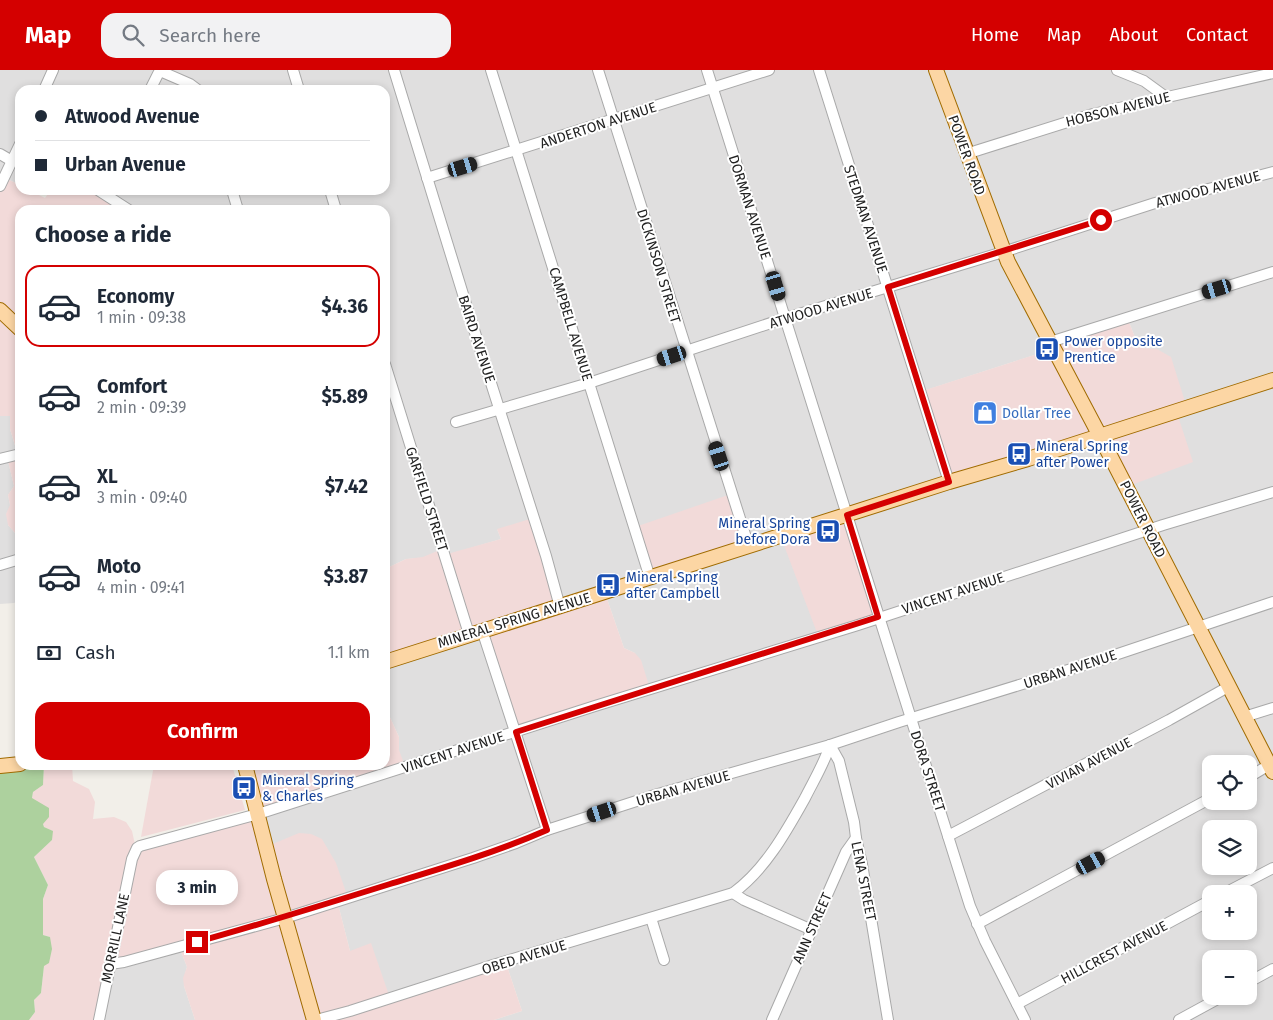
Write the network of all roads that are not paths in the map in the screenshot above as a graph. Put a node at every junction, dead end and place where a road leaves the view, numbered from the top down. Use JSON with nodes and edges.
{"nodes":[{"id":1,"x":53,"y":70,"type":"edge"},
{"id":2,"x":160,"y":70,"type":"edge"},
{"id":3,"x":292,"y":70,"type":"edge"},
{"id":4,"x":394,"y":70,"type":"edge"},
{"id":5,"x":492,"y":70,"type":"edge"},
{"id":6,"x":598,"y":70,"type":"edge"},
{"id":7,"x":707,"y":70,"type":"edge"},
{"id":8,"x":769,"y":70,"type":"edge"},
{"id":9,"x":819,"y":70,"type":"edge"},
{"id":10,"x":936,"y":70,"type":"edge"},
{"id":11,"x":1117,"y":70,"type":"edge"},
{"id":12,"x":1273,"y":73,"type":"edge"},
{"id":13,"x":46,"y":85,"type":"edge"},
{"id":14,"x":152,"y":85,"type":"edge"},
{"id":15,"x":191,"y":85,"type":"edge"},
{"id":16,"x":297,"y":85,"type":"edge"},
{"id":17,"x":712,"y":88,"type":"junction"},
{"id":18,"x":1166,"y":97,"type":"junction"},
{"id":19,"x":614,"y":120,"type":"junction"},
{"id":20,"x":517,"y":151,"type":"junction"},
{"id":21,"x":0,"y":154,"type":"edge"},
{"id":22,"x":15,"y":154,"type":"edge"},
{"id":23,"x":966,"y":154,"type":"junction"},
{"id":24,"x":15,"y":158,"type":"edge"},
{"id":25,"x":1273,"y":172,"type":"edge"},
{"id":26,"x":427,"y":178,"type":"junction"},
{"id":27,"x":0,"y":186,"type":"edge"},
{"id":28,"x":108,"y":195,"type":"edge"},
{"id":29,"x":122,"y":205,"type":"edge"},
{"id":30,"x":1003,"y":252,"type":"junction"},
{"id":31,"x":1273,"y":272,"type":"edge"},
{"id":32,"x":888,"y":287,"type":"junction"},
{"id":33,"x":0,"y":310,"type":"edge"},
{"id":34,"x":786,"y":318,"type":"junction"},
{"id":35,"x":15,"y":325,"type":"edge"},
{"id":36,"x":1050,"y":342,"type":"junction"},
{"id":37,"x":686,"y":351,"type":"junction"},
{"id":38,"x":390,"y":380,"type":"edge"},
{"id":39,"x":1273,"y":380,"type":"edge"},
{"id":40,"x":589,"y":383,"type":"junction"},
{"id":41,"x":499,"y":409,"type":"junction"},
{"id":42,"x":456,"y":422,"type":"dead end"},
{"id":43,"x":1100,"y":436,"type":"junction"},
{"id":44,"x":15,"y":455,"type":"edge"},
{"id":45,"x":0,"y":459,"type":"edge"},
{"id":46,"x":949,"y":482,"type":"junction"},
{"id":47,"x":1273,"y":492,"type":"edge"},
{"id":48,"x":847,"y":515,"type":"junction"},
{"id":49,"x":1149,"y":531,"type":"junction"},
{"id":50,"x":749,"y":547,"type":"junction"},
{"id":51,"x":15,"y":560,"type":"edge"},
{"id":52,"x":0,"y":564,"type":"edge"},
{"id":53,"x":650,"y":578,"type":"junction"},
{"id":54,"x":1273,"y":602,"type":"edge"},
{"id":55,"x":560,"y":607,"type":"junction"},
{"id":56,"x":878,"y":617,"type":"junction"},
{"id":57,"x":1198,"y":627,"type":"junction"},
{"id":58,"x":475,"y":632,"type":"junction"},
{"id":59,"x":390,"y":660,"type":"edge"},
{"id":60,"x":1228,"y":687,"type":"junction"},
{"id":61,"x":1273,"y":708,"type":"edge"},
{"id":62,"x":1244,"y":717,"type":"junction"},
{"id":63,"x":911,"y":718,"type":"junction"},
{"id":64,"x":516,"y":732,"type":"junction"},
{"id":65,"x":830,"y":745,"type":"junction"},
{"id":66,"x":15,"y":764,"type":"edge"},
{"id":67,"x":0,"y":766,"type":"edge"},
{"id":68,"x":1271,"y":769,"type":"edge"},
{"id":69,"x":246,"y":770,"type":"edge"},
{"id":70,"x":1257,"y":774,"type":"edge"},
{"id":71,"x":1202,"y":803,"type":"edge"},
{"id":72,"x":258,"y":814,"type":"junction"},
{"id":73,"x":547,"y":830,"type":"junction"},
{"id":74,"x":948,"y":836,"type":"junction"},
{"id":75,"x":856,"y":838,"type":"junction"},
{"id":76,"x":133,"y":857,"type":"joint"},
{"id":77,"x":1273,"y":868,"type":"edge"},
{"id":78,"x":1240,"y":885,"type":"edge"},
{"id":79,"x":733,"y":893,"type":"junction"},
{"id":80,"x":1202,"y":905,"type":"edge"},
{"id":81,"x":285,"y":918,"type":"junction"},
{"id":82,"x":651,"y":918,"type":"junction"},
{"id":83,"x":977,"y":924,"type":"junction"},
{"id":84,"x":812,"y":930,"type":"junction"},
{"id":85,"x":664,"y":960,"type":"dead end"},
{"id":86,"x":110,"y":964,"type":"junction"},
{"id":87,"x":1273,"y":969,"type":"edge"},
{"id":88,"x":1257,"y":978,"type":"edge"},
{"id":89,"x":1017,"y":1004,"type":"junction"},
{"id":90,"x":1206,"y":1005,"type":"edge"},
{"id":91,"x":99,"y":1020,"type":"edge"},
{"id":92,"x":315,"y":1020,"type":"edge"},
{"id":93,"x":772,"y":1020,"type":"edge"},
{"id":94,"x":888,"y":1020,"type":"edge"},
{"id":95,"x":1025,"y":1020,"type":"edge"},
{"id":96,"x":1179,"y":1020,"type":"edge"}],
"edges":[{"from":1,"to":13,"type":"street"},
{"from":2,"to":14,"type":"street"},
{"from":2,"to":15,"type":"street"},
{"from":3,"to":16,"type":"street"},
{"from":4,"to":26,"type":"street","name":"BAIRD AVENUE"},
{"from":5,"to":20,"type":"street","name":"CAMPBELL AVENUE"},
{"from":6,"to":19,"type":"street","name":"DICKINSON STREET"},
{"from":7,"to":17,"type":"street","name":"DORMAN AVENUE"},
{"from":8,"to":17,"type":"street","name":"ANDERTON AVENUE"},
{"from":9,"to":32,"type":"street","name":"STEDMAN AVENUE"},
{"from":10,"to":23,"type":"main road","name":"POWER ROAD"},
{"from":11,"to":18,"type":"street"},
{"from":12,"to":18,"type":"street","name":"HOBSON AVENUE"},
{"from":17,"to":19,"type":"street","name":"ANDERTON AVENUE"},
{"from":17,"to":34,"type":"street","name":"DORMAN AVENUE"},
{"from":18,"to":23,"type":"street","name":"HOBSON AVENUE"},
{"from":19,"to":20,"type":"street","name":"ANDERTON AVENUE"},
{"from":19,"to":37,"type":"street","name":"DICKINSON STREET"},
{"from":20,"to":26,"type":"street","name":"ANDERTON AVENUE"},
{"from":20,"to":40,"type":"street","name":"CAMPBELL AVENUE"},
{"from":21,"to":22,"type":"street"},
{"from":23,"to":30,"type":"main road","name":"POWER ROAD"},
{"from":24,"to":27,"type":"street"},
{"from":25,"to":30,"type":"street","name":"ATWOOD AVENUE"},
{"from":26,"to":41,"type":"street","name":"BAIRD AVENUE"},
{"from":28,"to":29,"type":"street"},
{"from":30,"to":32,"type":"street","name":"ATWOOD AVENUE"},
{"from":30,"to":36,"type":"main road","name":"POWER ROAD"},
{"from":31,"to":36,"type":"street"},
{"from":32,"to":34,"type":"street","name":"ATWOOD AVENUE"},
{"from":32,"to":46,"type":"street","name":"STEDMAN AVENUE"},
{"from":33,"to":35,"type":"main road"},
{"from":34,"to":37,"type":"street","name":"ATWOOD AVENUE"},
{"from":34,"to":48,"type":"street","name":"DORMAN AVENUE"},
{"from":36,"to":43,"type":"main road","name":"POWER ROAD"},
{"from":37,"to":40,"type":"street","name":"ATWOOD AVENUE"},
{"from":37,"to":50,"type":"street","name":"DICKINSON STREET"},
{"from":38,"to":58,"type":"street","name":"GARFIELD STREET"},
{"from":39,"to":43,"type":"main road","name":"MINERAL SPRING AVENUE"},
{"from":40,"to":41,"type":"street","name":"ATWOOD AVENUE"},
{"from":40,"to":53,"type":"street","name":"CAMPBELL AVENUE"},
{"from":41,"to":42,"type":"street","name":"ATWOOD AVENUE"},
{"from":41,"to":55,"type":"street","name":"BAIRD AVENUE"},
{"from":43,"to":46,"type":"main road","name":"MINERAL SPRING AVENUE"},
{"from":43,"to":49,"type":"main road","name":"POWER ROAD"},
{"from":44,"to":45,"type":"street"},
{"from":46,"to":48,"type":"main road","name":"MINERAL SPRING AVENUE"},
{"from":47,"to":49,"type":"street","name":"VINCENT AVENUE"},
{"from":48,"to":50,"type":"main road","name":"MINERAL SPRING AVENUE"},
{"from":48,"to":56,"type":"street","name":"DORA STREET"},
{"from":49,"to":56,"type":"street","name":"VINCENT AVENUE"},
{"from":49,"to":57,"type":"main road","name":"POWER ROAD"},
{"from":50,"to":53,"type":"main road","name":"MINERAL SPRING AVENUE"},
{"from":51,"to":52,"type":"street"},
{"from":53,"to":55,"type":"main road","name":"MINERAL SPRING AVENUE"},
{"from":54,"to":57,"type":"street","name":"URBAN AVENUE"},
{"from":55,"to":58,"type":"main road","name":"MINERAL SPRING AVENUE"},
{"from":56,"to":63,"type":"street","name":"DORA STREET"},
{"from":56,"to":64,"type":"street","name":"VINCENT AVENUE"},
{"from":57,"to":60,"type":"main road","name":"POWER ROAD"},
{"from":57,"to":63,"type":"street","name":"URBAN AVENUE"},
{"from":58,"to":59,"type":"main road","name":"MINERAL SPRING AVENUE"},
{"from":58,"to":64,"type":"street","name":"GARFIELD STREET"},
{"from":60,"to":62,"type":"main road","name":"POWER ROAD"},
{"from":60,"to":74,"type":"street","name":"VIVIAN AVENUE"},
{"from":61,"to":62,"type":"street"},
{"from":62,"to":68,"type":"main road","name":"POWER ROAD"},
{"from":63,"to":65,"type":"street","name":"URBAN AVENUE"},
{"from":63,"to":74,"type":"street","name":"DORA STREET"},
{"from":64,"to":72,"type":"street","name":"VINCENT AVENUE"},
{"from":64,"to":73,"type":"street","name":"GARFIELD STREET"},
{"from":65,"to":73,"type":"street","name":"URBAN AVENUE"},
{"from":65,"to":75,"type":"street","name":"LENA STREET"},
{"from":65,"to":79,"type":"street","name":"OBED AVENUE"},
{"from":66,"to":67,"type":"main road"},
{"from":68,"to":70,"type":"street"},
{"from":69,"to":72,"type":"main road"},
{"from":71,"to":83,"type":"street"},
{"from":72,"to":76,"type":"street","name":"VINCENT AVENUE"},
{"from":72,"to":81,"type":"main road"},
{"from":73,"to":81,"type":"street","name":"URBAN AVENUE"},
{"from":74,"to":83,"type":"street","name":"DORA STREET"},
{"from":75,"to":84,"type":"street","name":"ANN STREET"},
{"from":75,"to":94,"type":"street","name":"LENA STREET"},
{"from":76,"to":86,"type":"street","name":"MORRILL LANE"},
{"from":77,"to":78,"type":"street"},
{"from":79,"to":82,"type":"street","name":"OBED AVENUE"},
{"from":79,"to":84,"type":"street"},
{"from":80,"to":89,"type":"street","name":"HILLCREST AVENUE"},
{"from":81,"to":86,"type":"street","name":"URBAN AVENUE"},
{"from":81,"to":92,"type":"main road"},
{"from":82,"to":85,"type":"street"},
{"from":82,"to":92,"type":"street","name":"OBED AVENUE"},
{"from":83,"to":89,"type":"street","name":"DORA STREET"},
{"from":84,"to":93,"type":"street","name":"ANN STREET"},
{"from":86,"to":91,"type":"street","name":"MORRILL LANE"},
{"from":87,"to":88,"type":"street"},
{"from":89,"to":95,"type":"street","name":"DORA STREET"},
{"from":90,"to":96,"type":"street"}]}
